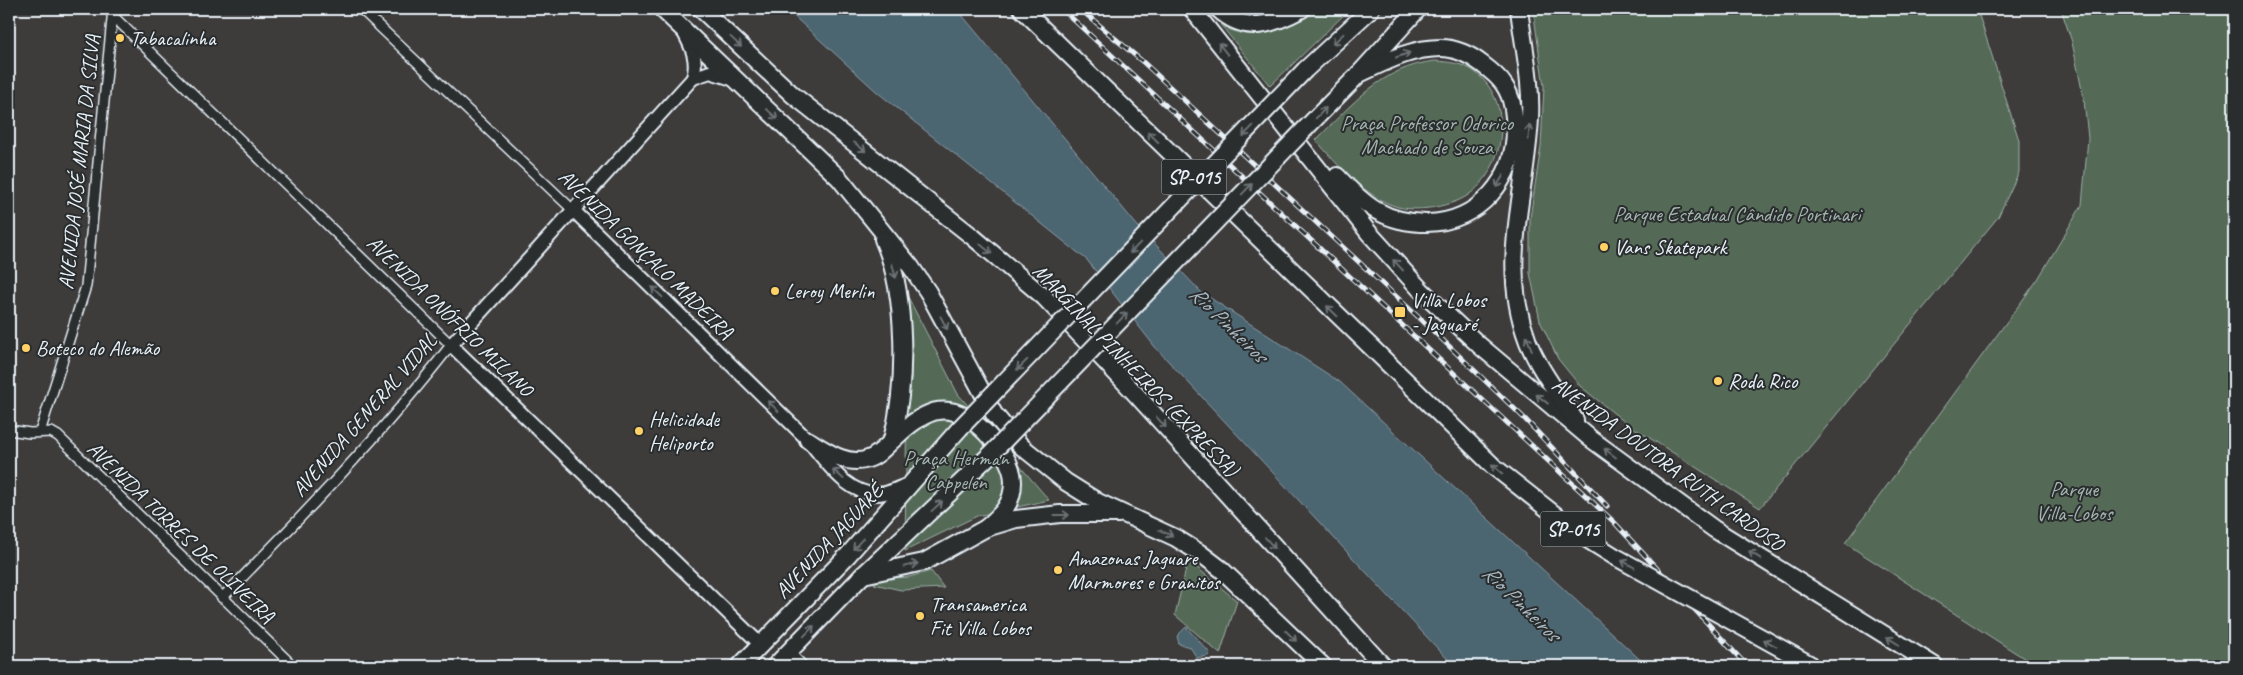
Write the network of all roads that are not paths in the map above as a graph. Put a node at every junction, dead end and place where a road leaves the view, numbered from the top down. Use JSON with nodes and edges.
{"nodes":[{"id":1,"x":361,"y":9,"type":"edge"},
{"id":2,"x":662,"y":9,"type":"edge"},
{"id":3,"x":700,"y":9,"type":"edge"},
{"id":4,"x":1022,"y":9,"type":"edge"},
{"id":5,"x":1192,"y":9,"type":"edge"},
{"id":6,"x":1218,"y":9,"type":"edge"},
{"id":7,"x":1302,"y":9,"type":"edge"},
{"id":8,"x":1371,"y":9,"type":"edge"},
{"id":9,"x":1418,"y":9,"type":"edge"},
{"id":10,"x":1519,"y":9,"type":"edge"},
{"id":11,"x":113,"y":12,"type":"edge"},
{"id":12,"x":680,"y":27,"type":"junction"},
{"id":13,"x":1358,"y":74,"type":"junction"},
{"id":14,"x":693,"y":78,"type":"junction"},
{"id":15,"x":736,"y":81,"type":"junction"},
{"id":16,"x":1309,"y":156,"type":"junction"},
{"id":17,"x":573,"y":210,"type":"junction"},
{"id":18,"x":877,"y":225,"type":"junction"},
{"id":19,"x":451,"y":345,"type":"junction"},
{"id":20,"x":9,"y":430,"type":"edge"},
{"id":21,"x":1580,"y":430,"type":"junction"},
{"id":22,"x":40,"y":432,"type":"junction"},
{"id":23,"x":808,"y":440,"type":"junction"},
{"id":24,"x":892,"y":440,"type":"junction"},
{"id":25,"x":913,"y":482,"type":"junction"},
{"id":26,"x":1122,"y":514,"type":"junction"},
{"id":27,"x":986,"y":528,"type":"junction"},
{"id":28,"x":863,"y":575,"type":"junction"},
{"id":29,"x":222,"y":598,"type":"junction"},
{"id":30,"x":761,"y":645,"type":"junction"},
{"id":31,"x":789,"y":652,"type":"junction"},
{"id":32,"x":293,"y":666,"type":"edge"},
{"id":33,"x":740,"y":666,"type":"edge"},
{"id":34,"x":775,"y":666,"type":"edge"},
{"id":35,"x":803,"y":666,"type":"edge"},
{"id":36,"x":1323,"y":666,"type":"edge"},
{"id":37,"x":1383,"y":666,"type":"edge"},
{"id":38,"x":1813,"y":666,"type":"edge"},
{"id":39,"x":1935,"y":666,"type":"edge"}],
"edges":[{"from":1,"to":17,"type":"street","name":"AVENIDA GONÇALO MADEIRA"},
{"from":2,"to":12,"type":"highway"},
{"from":3,"to":37,"type":"highway","name":"MARGINAL PINHEIROS (EXPRESSA)","one_way":true},
{"from":38,"to":4,"type":"highway","number":"SP-015","one_way":true,"bridge":true},
{"from":16,"to":5,"type":"highway","name":"AVENIDA DOUTORA RUTH CARDOSO","one_way":true},
{"from":6,"to":7,"type":"highway"},
{"from":8,"to":25,"type":"highway","name":"AVENIDA JAGUARÉ","one_way":true,"bridge":true},
{"from":9,"to":13,"type":"highway"},
{"from":21,"to":10,"type":"highway","one_way":true},
{"from":11,"to":19,"type":"street","name":"AVENIDA ONÓFRIO MILANO"},
{"from":11,"to":22,"type":"street","name":"AVENIDA JOSÉ MARIA DA SILVA"},
{"from":12,"to":14,"type":"street"},
{"from":12,"to":15,"type":"highway"},
{"from":13,"to":16,"type":"highway","one_way":true},
{"from":28,"to":13,"type":"highway","one_way":true,"bridge":true},
{"from":14,"to":15,"type":"street"},
{"from":14,"to":17,"type":"street","name":"AVENIDA GENERAL VIDAL"},
{"from":15,"to":18,"type":"highway","one_way":true},
{"from":21,"to":16,"type":"highway","name":"AVENIDA DOUTORA RUTH CARDOSO","one_way":true},
{"from":17,"to":19,"type":"street","name":"AVENIDA GENERAL VIDAL"},
{"from":23,"to":17,"type":"street","name":"AVENIDA GONÇALO MADEIRA","one_way":true},
{"from":18,"to":24,"type":"highway","one_way":true},
{"from":18,"to":26,"type":"highway","one_way":true},
{"from":19,"to":29,"type":"street","name":"AVENIDA GENERAL VIDAL"},
{"from":19,"to":30,"type":"street","name":"AVENIDA ONÓFRIO MILANO"},
{"from":20,"to":22,"type":"street","name":"AVENIDA TORRES DE OLIVEIRA"},
{"from":39,"to":21,"type":"highway","name":"AVENIDA DOUTORA RUTH CARDOSO","one_way":true},
{"from":22,"to":29,"type":"street","name":"AVENIDA TORRES DE OLIVEIRA"},
{"from":23,"to":24,"type":"highway"},
{"from":25,"to":23,"type":"street","name":"AVENIDA GONÇALO MADEIRA","one_way":true},
{"from":24,"to":27,"type":"highway"},
{"from":25,"to":30,"type":"highway","name":"AVENIDA JAGUARÉ","one_way":true},
{"from":27,"to":26,"type":"highway","one_way":true},
{"from":26,"to":36,"type":"highway","one_way":true},
{"from":28,"to":27,"type":"highway","one_way":true},
{"from":31,"to":28,"type":"highway","one_way":true},
{"from":29,"to":32,"type":"street","name":"AVENIDA TORRES DE OLIVEIRA"},
{"from":30,"to":33,"type":"highway","name":"AVENIDA JAGUARÉ"},
{"from":31,"to":34,"type":"highway"},
{"from":31,"to":35,"type":"street"}]}
